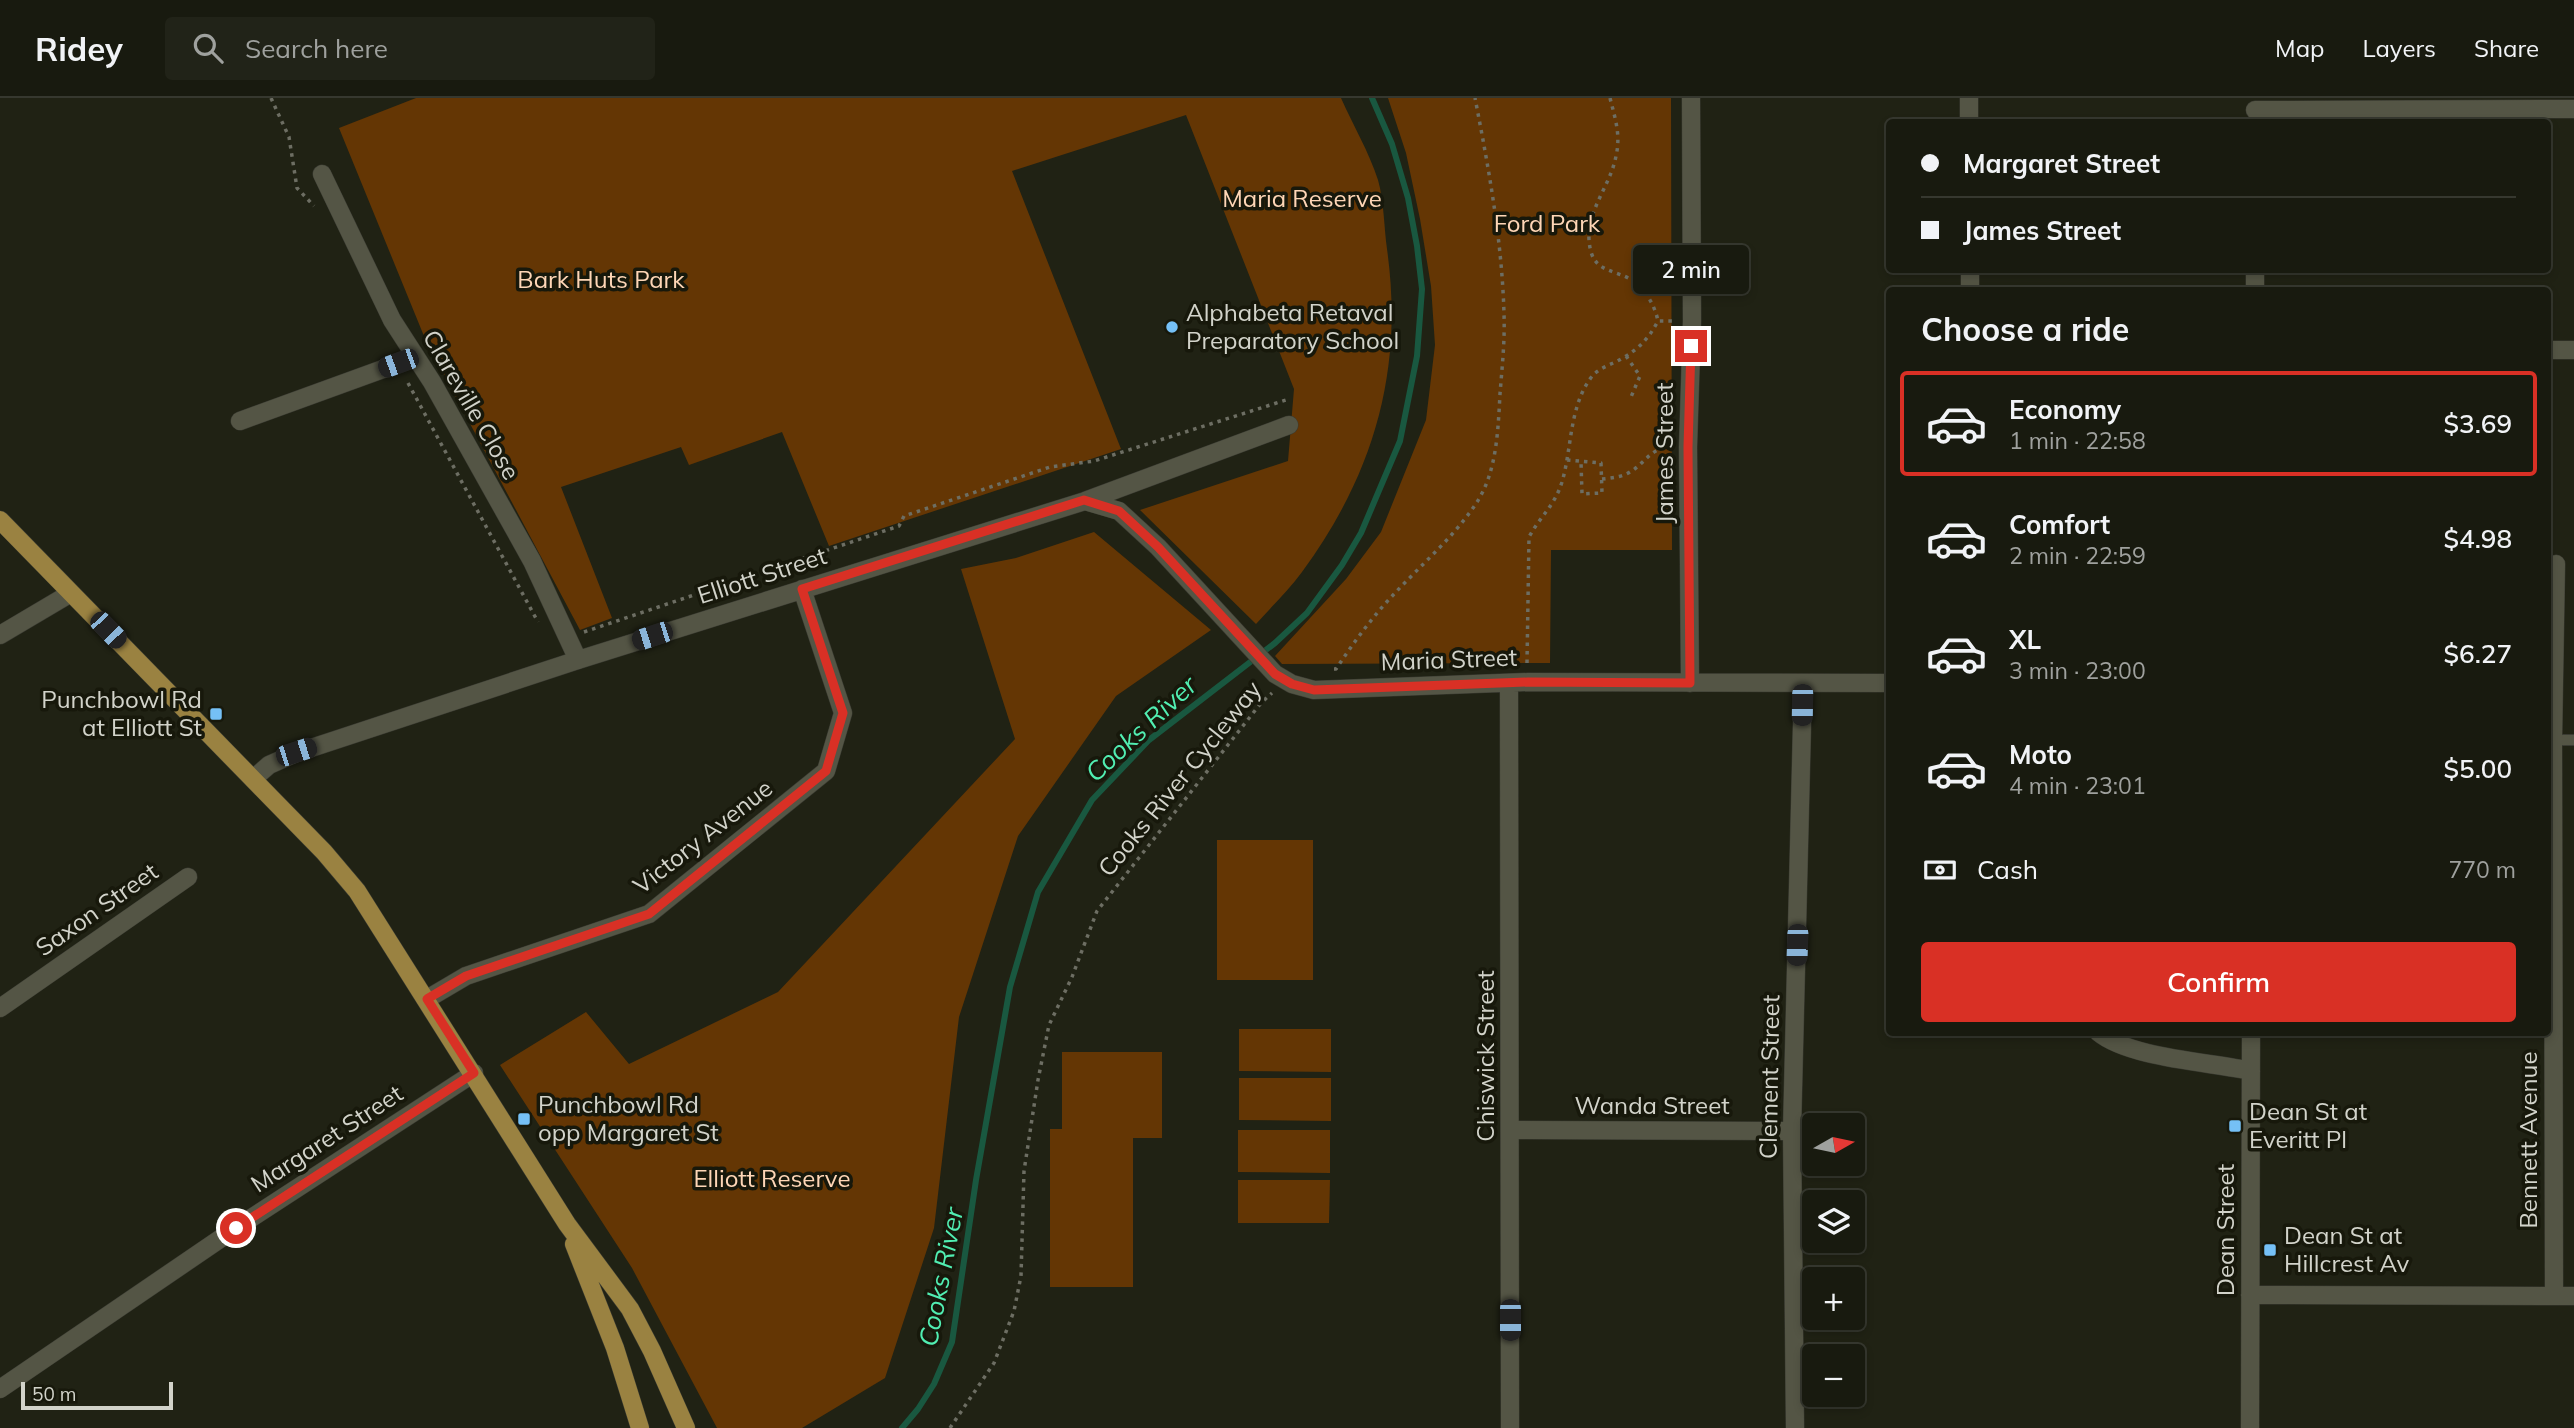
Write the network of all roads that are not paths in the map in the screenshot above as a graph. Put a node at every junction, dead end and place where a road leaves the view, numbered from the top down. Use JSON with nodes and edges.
{"nodes":[{"id":1,"x":1691,"y":98,"type":"edge"},
{"id":2,"x":1969,"y":98,"type":"edge"},
{"id":3,"x":2574,"y":109,"type":"edge"},
{"id":4,"x":2255,"y":110,"type":"edge"},
{"id":5,"x":1969,"y":119,"type":"edge"},
{"id":6,"x":322,"y":174,"type":"dead end"},
{"id":7,"x":2551,"y":350,"type":"edge"},
{"id":8,"x":2574,"y":350,"type":"edge"},
{"id":9,"x":416,"y":357,"type":"junction"},
{"id":10,"x":240,"y":421,"type":"dead end"},
{"id":11,"x":1289,"y":425,"type":"dead end"},
{"id":12,"x":1084,"y":500,"type":"junction"},
{"id":13,"x":0,"y":520,"type":"edge"},
{"id":14,"x":2552,"y":564,"type":"edge"},
{"id":15,"x":2574,"y":565,"type":"edge"},
{"id":16,"x":802,"y":589,"type":"junction"},
{"id":17,"x":71,"y":593,"type":"junction"},
{"id":18,"x":0,"y":635,"type":"edge"},
{"id":19,"x":578,"y":660,"type":"junction"},
{"id":20,"x":1509,"y":683,"type":"junction"},
{"id":21,"x":1690,"y":683,"type":"junction"},
{"id":22,"x":1886,"y":683,"type":"edge"},
{"id":23,"x":1802,"y":684,"type":"junction"},
{"id":24,"x":2553,"y":740,"type":"junction"},
{"id":25,"x":2574,"y":740,"type":"edge"},
{"id":26,"x":253,"y":779,"type":"junction"},
{"id":27,"x":188,"y":877,"type":"dead end"},
{"id":28,"x":427,"y":999,"type":"junction"},
{"id":29,"x":0,"y":1008,"type":"edge"},
{"id":30,"x":2102,"y":1036,"type":"edge"},
{"id":31,"x":2251,"y":1036,"type":"edge"},
{"id":32,"x":2251,"y":1071,"type":"junction"},
{"id":33,"x":474,"y":1073,"type":"junction"},
{"id":34,"x":1511,"y":1130,"type":"junction"},
{"id":35,"x":1792,"y":1131,"type":"junction"},
{"id":36,"x":566,"y":1224,"type":"junction"},
{"id":37,"x":2250,"y":1295,"type":"junction"},
{"id":38,"x":2554,"y":1296,"type":"junction"},
{"id":39,"x":2574,"y":1296,"type":"edge"},
{"id":40,"x":0,"y":1389,"type":"edge"},
{"id":41,"x":640,"y":1428,"type":"edge"},
{"id":42,"x":687,"y":1428,"type":"edge"},
{"id":43,"x":1510,"y":1428,"type":"edge"},
{"id":44,"x":1795,"y":1428,"type":"edge"},
{"id":45,"x":2250,"y":1428,"type":"edge"}],
"edges":[{"from":1,"to":21,"type":"street","name":"James Street"},
{"from":2,"to":5,"type":"street"},
{"from":3,"to":4,"type":"street"},
{"from":6,"to":9,"type":"street","name":"Clareville Close"},
{"from":7,"to":8,"type":"street"},
{"from":9,"to":10,"type":"street"},
{"from":9,"to":19,"type":"street","name":"Clareville Close"},
{"from":11,"to":12,"type":"street","name":"Elliott Street"},
{"from":12,"to":16,"type":"street","name":"Elliott Street"},
{"from":12,"to":20,"type":"street","name":"Maria Street"},
{"from":13,"to":17,"type":"main road"},
{"from":14,"to":15,"type":"street"},
{"from":14,"to":24,"type":"street","name":"Bennett Avenue"},
{"from":16,"to":19,"type":"street","name":"Elliott Street"},
{"from":16,"to":28,"type":"street","name":"Victory Avenue"},
{"from":17,"to":18,"type":"street"},
{"from":17,"to":26,"type":"main road"},
{"from":19,"to":26,"type":"street","name":"Elliott Street"},
{"from":20,"to":21,"type":"street","name":"Maria Street"},
{"from":20,"to":34,"type":"street","name":"Chiswick Street"},
{"from":21,"to":23,"type":"street","name":"Maria Street"},
{"from":22,"to":23,"type":"street","name":"Maria Street"},
{"from":23,"to":35,"type":"street","name":"Clement Street"},
{"from":24,"to":25,"type":"lane"},
{"from":24,"to":38,"type":"street","name":"Bennett Avenue"},
{"from":26,"to":28,"type":"main road"},
{"from":27,"to":29,"type":"street","name":"Saxon Street"},
{"from":28,"to":33,"type":"main road"},
{"from":30,"to":32,"type":"street"},
{"from":31,"to":32,"type":"street","name":"Dean Street"},
{"from":32,"to":37,"type":"street","name":"Dean Street"},
{"from":33,"to":36,"type":"main road"},
{"from":33,"to":40,"type":"street","name":"Margaret Street"},
{"from":34,"to":35,"type":"street","name":"Wanda Street"},
{"from":34,"to":43,"type":"street","name":"Chiswick Street"},
{"from":35,"to":44,"type":"street","name":"Clement Street"},
{"from":36,"to":41,"type":"main road"},
{"from":36,"to":42,"type":"main road"},
{"from":37,"to":38,"type":"street"},
{"from":37,"to":45,"type":"street","name":"Dean Street"},
{"from":38,"to":39,"type":"street"}]}
